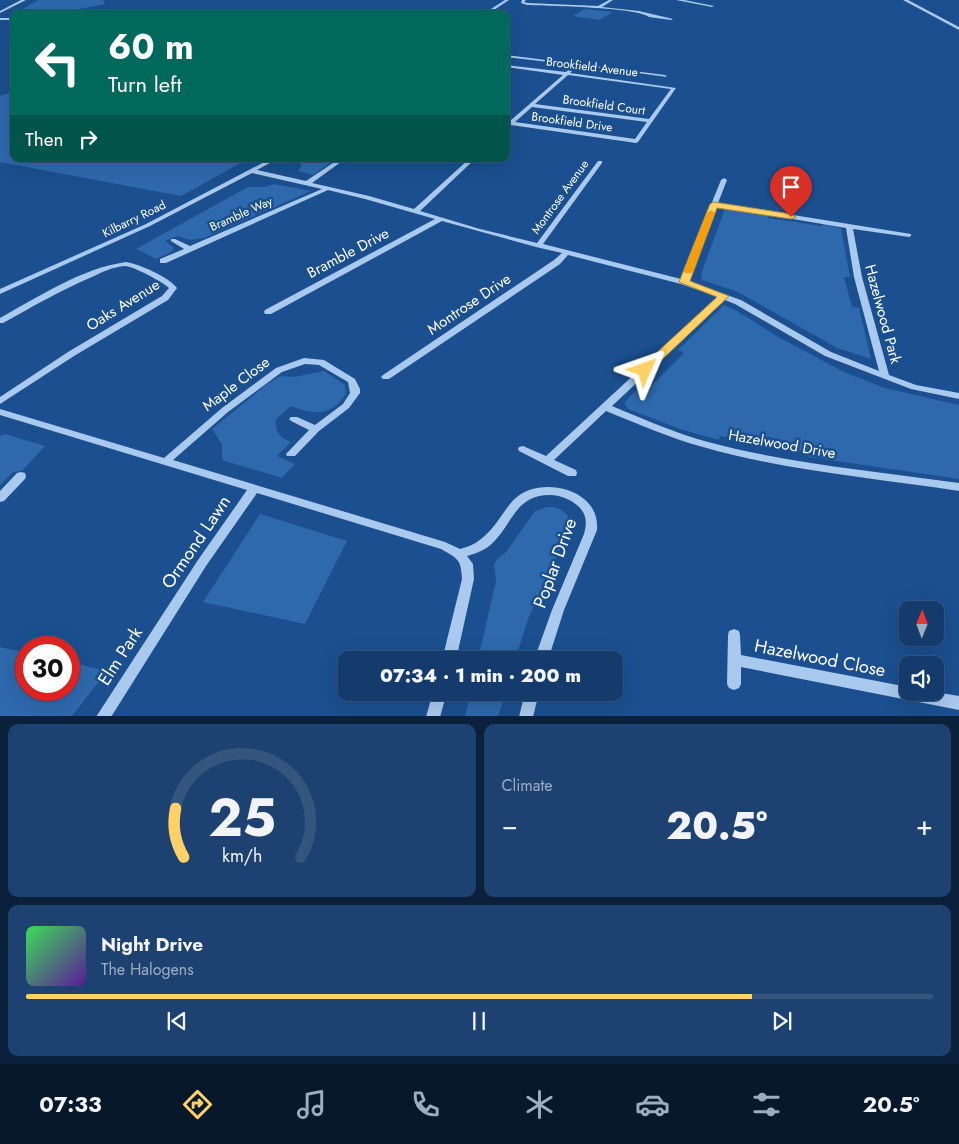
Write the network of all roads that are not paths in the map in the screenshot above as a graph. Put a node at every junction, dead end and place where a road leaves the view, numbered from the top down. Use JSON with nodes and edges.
{"nodes":[{"id":1,"x":24,"y":0,"type":"edge"},
{"id":2,"x":506,"y":0,"type":"edge"},
{"id":3,"x":524,"y":0,"type":"edge"},
{"id":4,"x":542,"y":0,"type":"edge"},
{"id":5,"x":611,"y":0,"type":"edge"},
{"id":6,"x":678,"y":0,"type":"edge"},
{"id":7,"x":905,"y":0,"type":"edge"},
{"id":8,"x":712,"y":6,"type":"dead end"},
{"id":9,"x":587,"y":7,"type":"junction"},
{"id":10,"x":599,"y":7,"type":"junction"},
{"id":11,"x":491,"y":10,"type":"edge"},
{"id":12,"x":0,"y":12,"type":"edge"},
{"id":13,"x":671,"y":19,"type":"dead end"},
{"id":14,"x":959,"y":29,"type":"edge"},
{"id":15,"x":510,"y":56,"type":"edge"},
{"id":16,"x":578,"y":64,"type":"junction"},
{"id":17,"x":510,"y":67,"type":"edge"},
{"id":18,"x":566,"y":74,"type":"junction"},
{"id":19,"x":665,"y":76,"type":"dead end"},
{"id":20,"x":531,"y":105,"type":"junction"},
{"id":21,"x":650,"y":121,"type":"junction"},
{"id":22,"x":510,"y":122,"type":"edge"},
{"id":23,"x":510,"y":123,"type":"edge"},
{"id":24,"x":636,"y":141,"type":"joint"},
{"id":25,"x":269,"y":162,"type":"edge"},
{"id":26,"x":338,"y":162,"type":"edge"},
{"id":27,"x":469,"y":162,"type":"edge"},
{"id":28,"x":600,"y":162,"type":"dead end"},
{"id":29,"x":253,"y":171,"type":"junction"},
{"id":30,"x":724,"y":180,"type":"dead end"},
{"id":31,"x":307,"y":183,"type":"junction"},
{"id":32,"x":329,"y":188,"type":"junction"},
{"id":33,"x":714,"y":204,"type":"junction"},
{"id":34,"x":416,"y":211,"type":"junction"},
{"id":35,"x":441,"y":219,"type":"junction"},
{"id":36,"x":849,"y":226,"type":"junction"},
{"id":37,"x":909,"y":235,"type":"dead end"},
{"id":38,"x":173,"y":240,"type":"dead end"},
{"id":39,"x":538,"y":246,"type":"junction"},
{"id":40,"x":190,"y":249,"type":"junction"},
{"id":41,"x":567,"y":252,"type":"junction"},
{"id":42,"x":163,"y":261,"type":"dead end"},
{"id":43,"x":684,"y":282,"type":"junction"},
{"id":44,"x":0,"y":292,"type":"edge"},
{"id":45,"x":724,"y":296,"type":"junction"},
{"id":46,"x":268,"y":312,"type":"dead end"},
{"id":47,"x":0,"y":321,"type":"edge"},
{"id":48,"x":386,"y":377,"type":"dead end"},
{"id":49,"x":885,"y":378,"type":"junction"},
{"id":50,"x":959,"y":396,"type":"edge"},
{"id":51,"x":0,"y":401,"type":"edge"},
{"id":52,"x":606,"y":407,"type":"junction"},
{"id":53,"x":3,"y":416,"type":"edge"},
{"id":54,"x":294,"y":419,"type":"dead end"},
{"id":55,"x":316,"y":429,"type":"junction"},
{"id":56,"x":523,"y":449,"type":"dead end"},
{"id":57,"x":291,"y":454,"type":"dead end"},
{"id":58,"x":547,"y":461,"type":"junction"},
{"id":59,"x":165,"y":462,"type":"junction"},
{"id":60,"x":572,"y":473,"type":"dead end"},
{"id":61,"x":21,"y":476,"type":"dead end"},
{"id":62,"x":959,"y":487,"type":"edge"},
{"id":63,"x":254,"y":489,"type":"junction"},
{"id":64,"x":0,"y":498,"type":"edge"},
{"id":65,"x":459,"y":554,"type":"junction"},
{"id":66,"x":168,"y":616,"type":"joint"},
{"id":67,"x":734,"y":634,"type":"dead end"},
{"id":68,"x":451,"y":651,"type":"edge"},
{"id":69,"x":544,"y":651,"type":"edge"},
{"id":70,"x":734,"y":660,"type":"junction"},
{"id":71,"x":734,"y":684,"type":"dead end"},
{"id":72,"x":437,"y":701,"type":"edge"},
{"id":73,"x":530,"y":701,"type":"edge"},
{"id":74,"x":959,"y":703,"type":"edge"},
{"id":75,"x":102,"y":716,"type":"edge"},
{"id":76,"x":433,"y":716,"type":"edge"},
{"id":77,"x":526,"y":716,"type":"edge"}],
"edges":[{"from":1,"to":12,"type":"street"},
{"from":2,"to":11,"type":"street"},
{"from":3,"to":9,"type":"street"},
{"from":4,"to":9,"type":"street"},
{"from":5,"to":10,"type":"street"},
{"from":6,"to":8,"type":"street"},
{"from":7,"to":14,"type":"street"},
{"from":9,"to":10,"type":"street"},
{"from":10,"to":13,"type":"street"},
{"from":15,"to":16,"type":"street"},
{"from":16,"to":18,"type":"street"},
{"from":16,"to":19,"type":"street"},
{"from":17,"to":18,"type":"street","name":"Brookfield Avenue"},
{"from":18,"to":20,"type":"street","name":"Brookfield Court"},
{"from":18,"to":21,"type":"street","name":"Brookfield Avenue"},
{"from":20,"to":21,"type":"street","name":"Brookfield Court"},
{"from":20,"to":22,"type":"street","name":"Brookfield Court"},
{"from":21,"to":24,"type":"street","name":"Brookfield Court"},
{"from":23,"to":24,"type":"street","name":"Brookfield Drive"},
{"from":25,"to":29,"type":"street","name":"Kilbarry Road"},
{"from":26,"to":31,"type":"street"},
{"from":27,"to":34,"type":"street"},
{"from":28,"to":39,"type":"street","name":"Montrose Avenue"},
{"from":29,"to":31,"type":"street","name":"Hazelwood Park"},
{"from":29,"to":44,"type":"street","name":"Kilbarry Road"},
{"from":30,"to":33,"type":"street"},
{"from":31,"to":32,"type":"street","name":"Hazelwood Park"},
{"from":32,"to":34,"type":"street","name":"Hazelwood Park"},
{"from":32,"to":40,"type":"street","name":"Bramble Way"},
{"from":33,"to":36,"type":"street"},
{"from":33,"to":43,"type":"street"},
{"from":34,"to":35,"type":"street","name":"Hazelwood Park"},
{"from":35,"to":39,"type":"street","name":"Hazelwood Park"},
{"from":35,"to":46,"type":"street","name":"Bramble Drive"},
{"from":36,"to":37,"type":"street"},
{"from":36,"to":49,"type":"street","name":"Hazelwood Park"},
{"from":38,"to":40,"type":"street"},
{"from":39,"to":41,"type":"street","name":"Hazelwood Park"},
{"from":40,"to":42,"type":"street","name":"Bramble Way"},
{"from":41,"to":43,"type":"street","name":"Hazelwood Park"},
{"from":41,"to":48,"type":"street","name":"Montrose Drive"},
{"from":43,"to":45,"type":"street","name":"Hazelwood Park"},
{"from":45,"to":49,"type":"street","name":"Hazelwood Park"},
{"from":45,"to":52,"type":"street"},
{"from":47,"to":51,"type":"street","name":"Oaks Avenue"},
{"from":49,"to":50,"type":"street"},
{"from":52,"to":58,"type":"street"},
{"from":52,"to":62,"type":"street","name":"Hazelwood Drive"},
{"from":53,"to":59,"type":"street"},
{"from":54,"to":55,"type":"street"},
{"from":55,"to":57,"type":"street","name":"Maple Close"},
{"from":55,"to":59,"type":"street","name":"Maple Close"},
{"from":56,"to":58,"type":"street"},
{"from":58,"to":60,"type":"street"},
{"from":59,"to":63,"type":"street"},
{"from":61,"to":64,"type":"street"},
{"from":63,"to":65,"type":"street"},
{"from":63,"to":66,"type":"street","name":"Ormond Lawn"},
{"from":65,"to":68,"type":"street"},
{"from":65,"to":69,"type":"street","name":"Poplar Drive"},
{"from":66,"to":75,"type":"street","name":"Elm Park"},
{"from":67,"to":70,"type":"street","name":"Hazelwood Close"},
{"from":70,"to":71,"type":"street","name":"Hazelwood Close"},
{"from":70,"to":74,"type":"street","name":"Hazelwood Close"},
{"from":72,"to":76,"type":"street"},
{"from":73,"to":77,"type":"street"}]}
